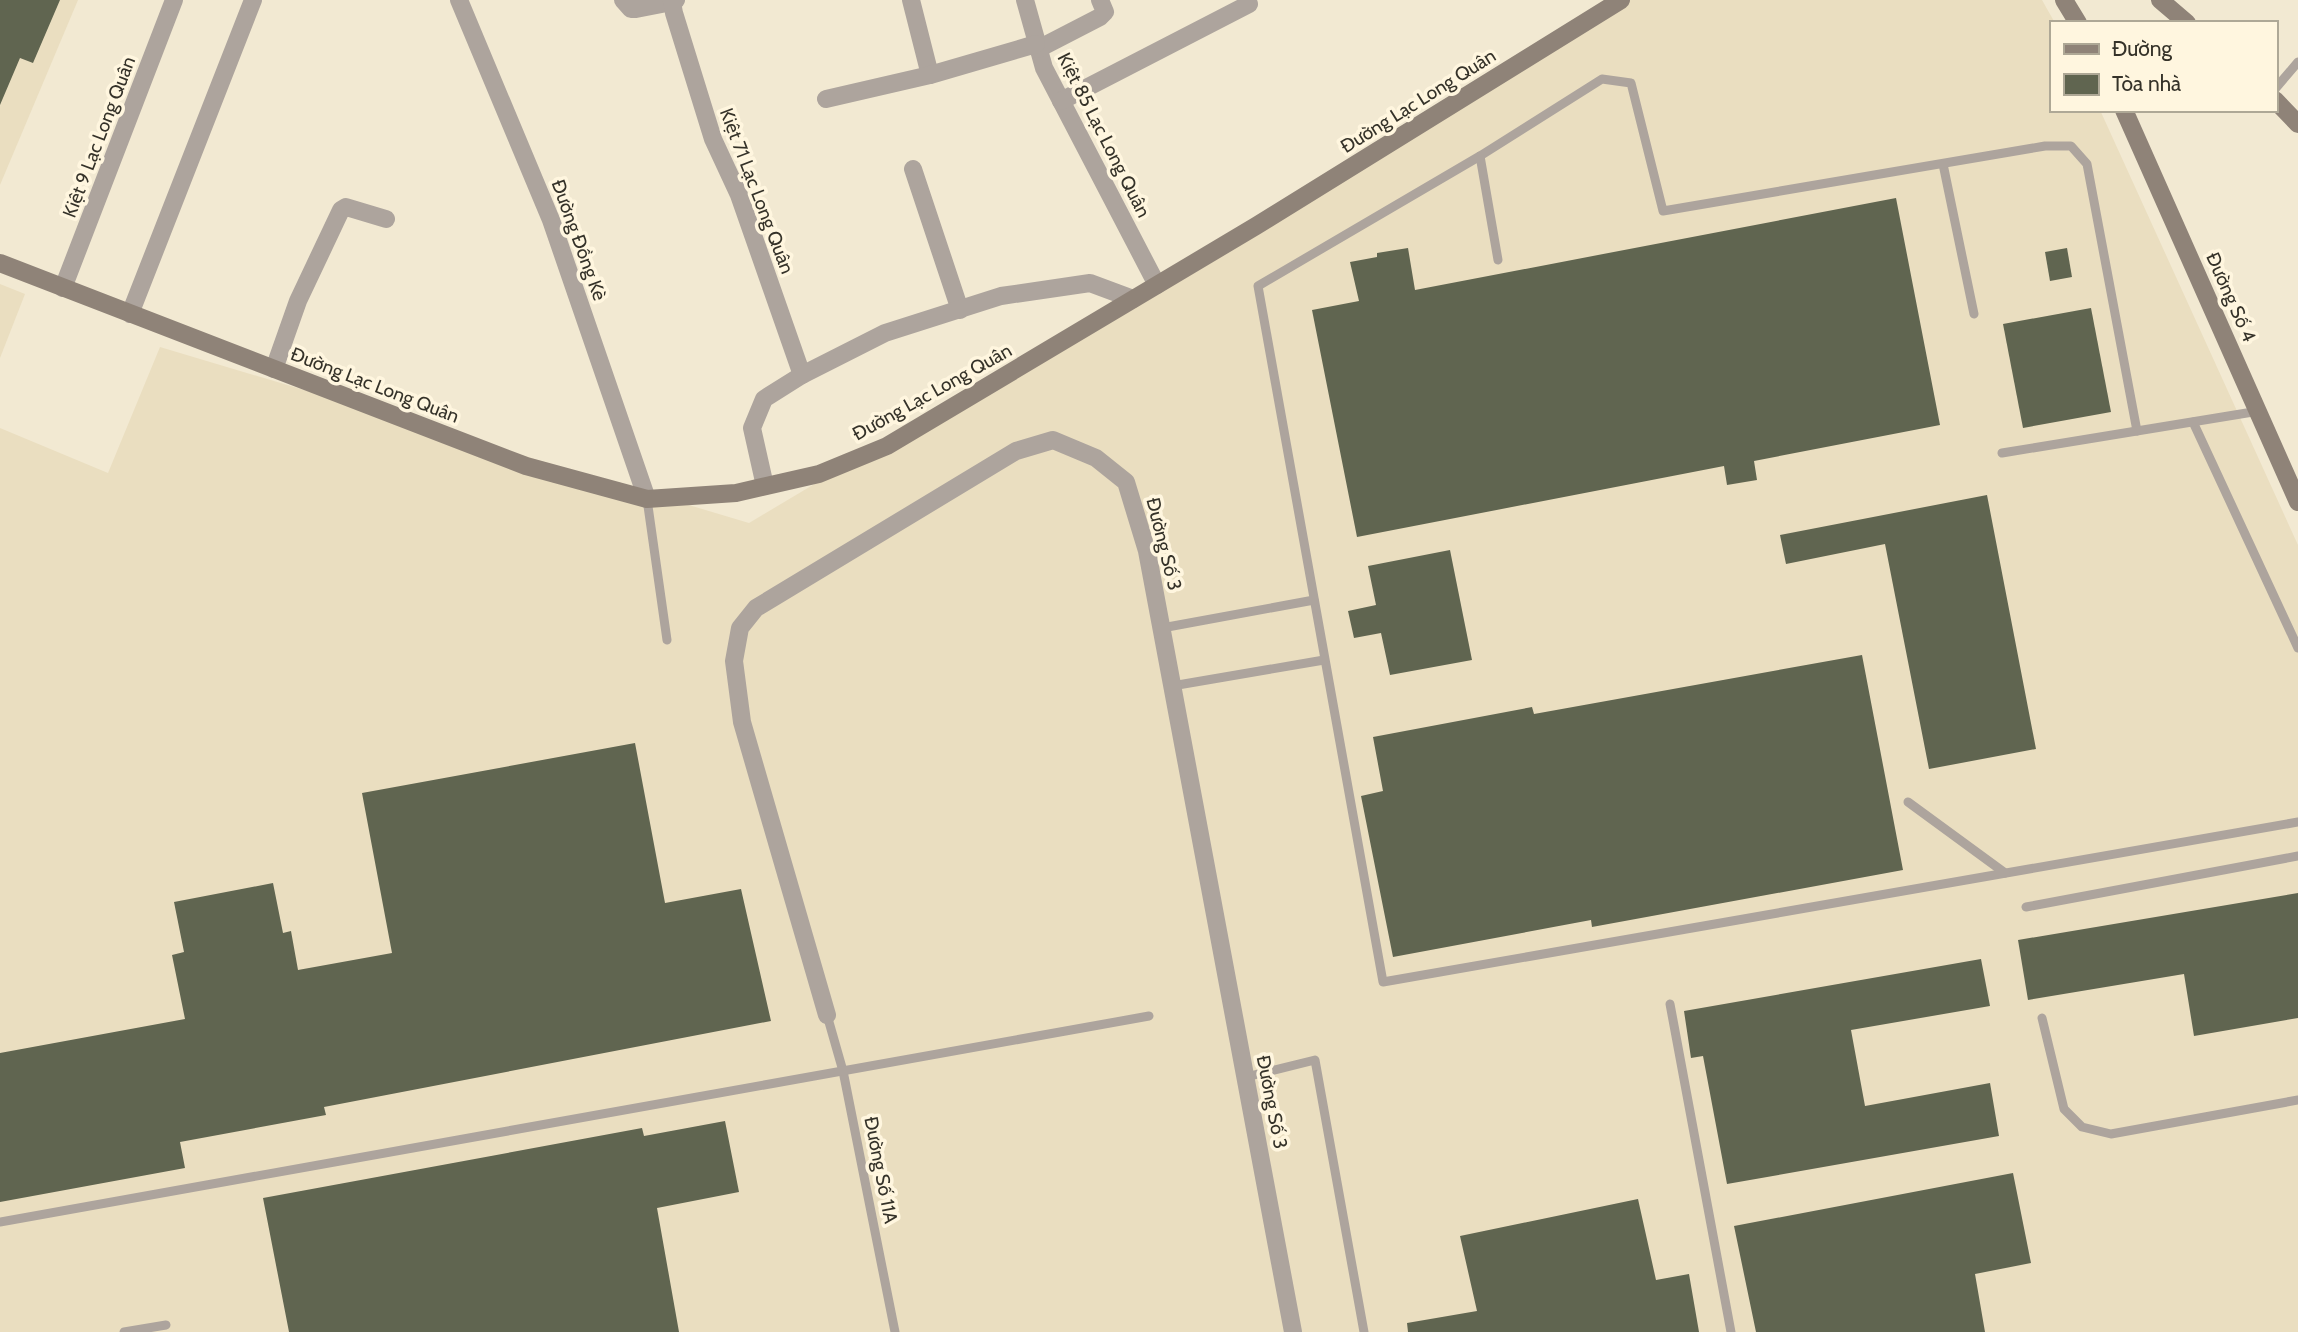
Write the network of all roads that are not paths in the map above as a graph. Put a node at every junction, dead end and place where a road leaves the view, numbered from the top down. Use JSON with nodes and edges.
{"nodes":[{"id":1,"x":174,"y":0,"type":"edge"},
{"id":2,"x":253,"y":0,"type":"edge"},
{"id":3,"x":459,"y":0,"type":"edge"},
{"id":4,"x":623,"y":0,"type":"edge"},
{"id":5,"x":911,"y":0,"type":"edge"},
{"id":6,"x":1025,"y":0,"type":"edge"},
{"id":7,"x":1100,"y":0,"type":"edge"},
{"id":8,"x":1621,"y":0,"type":"edge"},
{"id":9,"x":2064,"y":0,"type":"edge"},
{"id":10,"x":2160,"y":0,"type":"edge"},
{"id":11,"x":674,"y":1,"type":"edge"},
{"id":12,"x":1249,"y":4,"type":"dead end"},
{"id":13,"x":2077,"y":21,"type":"edge"},
{"id":14,"x":2185,"y":21,"type":"edge"},
{"id":15,"x":1037,"y":46,"type":"junction"},
{"id":16,"x":2298,"y":62,"type":"edge"},
{"id":17,"x":930,"y":75,"type":"junction"},
{"id":18,"x":2277,"y":87,"type":"edge"},
{"id":19,"x":827,"y":99,"type":"dead end"},
{"id":20,"x":1061,"y":101,"type":"junction"},
{"id":21,"x":2277,"y":102,"type":"edge"},
{"id":22,"x":2124,"y":112,"type":"edge"},
{"id":23,"x":2298,"y":124,"type":"edge"},
{"id":24,"x":1480,"y":156,"type":"junction"},
{"id":25,"x":1943,"y":164,"type":"junction"},
{"id":26,"x":913,"y":169,"type":"dead end"},
{"id":27,"x":386,"y":219,"type":"dead end"},
{"id":28,"x":1498,"y":260,"type":"dead end"},
{"id":29,"x":0,"y":263,"type":"edge"},
{"id":30,"x":1157,"y":285,"type":"junction"},
{"id":31,"x":63,"y":288,"type":"junction"},
{"id":32,"x":1133,"y":299,"type":"junction"},
{"id":33,"x":960,"y":310,"type":"junction"},
{"id":34,"x":130,"y":314,"type":"junction"},
{"id":35,"x":1974,"y":314,"type":"dead end"},
{"id":36,"x":274,"y":369,"type":"junction"},
{"id":37,"x":802,"y":375,"type":"junction"},
{"id":38,"x":2259,"y":411,"type":"junction"},
{"id":39,"x":2193,"y":422,"type":"junction"},
{"id":40,"x":2137,"y":431,"type":"junction"},
{"id":41,"x":2002,"y":453,"type":"dead end"},
{"id":42,"x":765,"y":486,"type":"junction"},
{"id":43,"x":647,"y":499,"type":"junction"},
{"id":44,"x":2298,"y":502,"type":"edge"},
{"id":45,"x":1314,"y":600,"type":"junction"},
{"id":46,"x":1163,"y":628,"type":"junction"},
{"id":47,"x":667,"y":640,"type":"dead end"},
{"id":48,"x":2298,"y":648,"type":"edge"},
{"id":49,"x":1324,"y":660,"type":"junction"},
{"id":50,"x":1172,"y":686,"type":"junction"},
{"id":51,"x":1908,"y":802,"type":"dead end"},
{"id":52,"x":2298,"y":822,"type":"edge"},
{"id":53,"x":2298,"y":856,"type":"edge"},
{"id":54,"x":2005,"y":873,"type":"junction"},
{"id":55,"x":2026,"y":907,"type":"dead end"},
{"id":56,"x":1670,"y":1004,"type":"dead end"},
{"id":57,"x":827,"y":1015,"type":"joint"},
{"id":58,"x":1149,"y":1016,"type":"dead end"},
{"id":59,"x":2042,"y":1017,"type":"dead end"},
{"id":60,"x":843,"y":1071,"type":"junction"},
{"id":61,"x":1246,"y":1077,"type":"junction"},
{"id":62,"x":2298,"y":1100,"type":"edge"},
{"id":63,"x":0,"y":1222,"type":"edge"},
{"id":64,"x":166,"y":1325,"type":"dead end"},
{"id":65,"x":124,"y":1332,"type":"edge"},
{"id":66,"x":895,"y":1332,"type":"edge"},
{"id":67,"x":1293,"y":1332,"type":"edge"},
{"id":68,"x":1364,"y":1332,"type":"edge"},
{"id":69,"x":1731,"y":1332,"type":"edge"}],
"edges":[{"from":1,"to":31,"type":"street","name":"Kiệt 9 Lạc Long Quân"},
{"from":2,"to":34,"type":"street"},
{"from":3,"to":43,"type":"street","name":"Đường Đồng Kè"},
{"from":4,"to":11,"type":"street"},
{"from":5,"to":17,"type":"street"},
{"from":6,"to":15,"type":"street","name":"Kiệt 85 Lạc Long Quân"},
{"from":7,"to":15,"type":"street"},
{"from":8,"to":30,"type":"street","name":"Đường Lạc Long Quân"},
{"from":9,"to":13,"type":"street"},
{"from":10,"to":14,"type":"street"},
{"from":11,"to":37,"type":"street","name":"Kiệt 71 Lạc Long Quân"},
{"from":12,"to":20,"type":"street"},
{"from":15,"to":17,"type":"street"},
{"from":15,"to":20,"type":"street","name":"Kiệt 85 Lạc Long Quân"},
{"from":16,"to":18,"type":"lane"},
{"from":17,"to":19,"type":"street"},
{"from":20,"to":30,"type":"street","name":"Kiệt 85 Lạc Long Quân"},
{"from":21,"to":23,"type":"street"},
{"from":22,"to":38,"type":"street","name":"Đường Số 4"},
{"from":24,"to":25,"type":"lane"},
{"from":24,"to":28,"type":"lane"},
{"from":24,"to":45,"type":"lane"},
{"from":25,"to":35,"type":"lane"},
{"from":25,"to":40,"type":"lane"},
{"from":26,"to":33,"type":"street"},
{"from":27,"to":36,"type":"street"},
{"from":29,"to":31,"type":"street","name":"Đường Lạc Long Quân"},
{"from":30,"to":32,"type":"street","name":"Đường Lạc Long Quân"},
{"from":31,"to":34,"type":"street","name":"Đường Lạc Long Quân"},
{"from":32,"to":33,"type":"street"},
{"from":32,"to":42,"type":"street","name":"Đường Lạc Long Quân"},
{"from":33,"to":37,"type":"street"},
{"from":34,"to":36,"type":"street","name":"Đường Lạc Long Quân"},
{"from":36,"to":43,"type":"street","name":"Đường Lạc Long Quân"},
{"from":37,"to":42,"type":"street"},
{"from":38,"to":39,"type":"lane"},
{"from":38,"to":44,"type":"street","name":"Đường Số 4"},
{"from":39,"to":40,"type":"lane"},
{"from":39,"to":48,"type":"lane"},
{"from":40,"to":41,"type":"lane"},
{"from":42,"to":43,"type":"street","name":"Đường Lạc Long Quân"},
{"from":43,"to":47,"type":"lane"},
{"from":45,"to":46,"type":"lane"},
{"from":45,"to":49,"type":"lane"},
{"from":46,"to":50,"type":"street","name":"Đường Số 3"},
{"from":46,"to":57,"type":"street","name":"Đường Số 3"},
{"from":49,"to":50,"type":"lane"},
{"from":49,"to":54,"type":"lane"},
{"from":50,"to":61,"type":"street","name":"Đường Số 3"},
{"from":51,"to":54,"type":"lane"},
{"from":52,"to":54,"type":"lane"},
{"from":53,"to":55,"type":"lane"},
{"from":56,"to":69,"type":"lane"},
{"from":57,"to":60,"type":"lane","name":"Đường Số 11A"},
{"from":58,"to":60,"type":"lane"},
{"from":59,"to":62,"type":"lane"},
{"from":60,"to":63,"type":"lane"},
{"from":60,"to":66,"type":"lane","name":"Đường Số 11A"},
{"from":61,"to":67,"type":"street","name":"Đường Số 3"},
{"from":61,"to":68,"type":"lane"},
{"from":64,"to":65,"type":"lane"}]}
